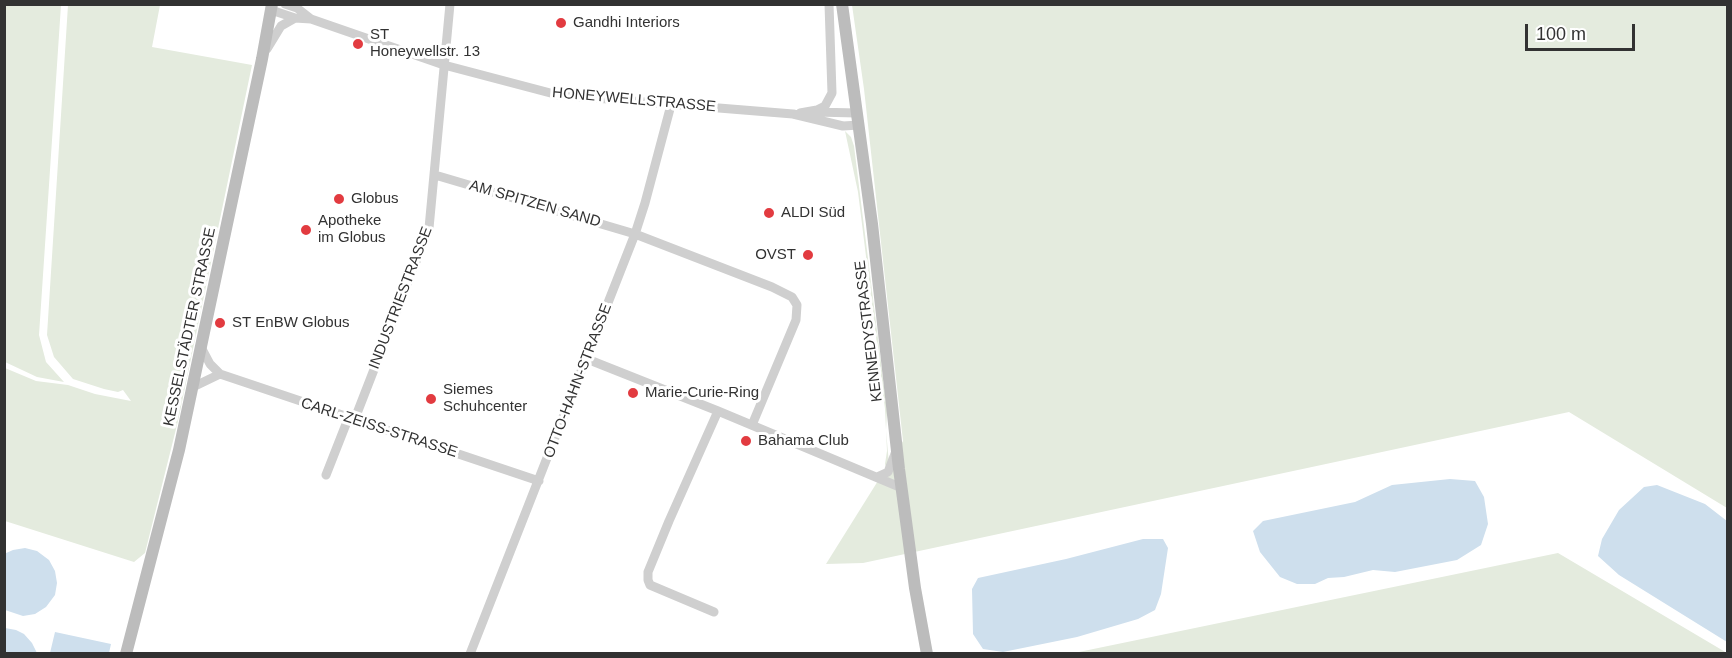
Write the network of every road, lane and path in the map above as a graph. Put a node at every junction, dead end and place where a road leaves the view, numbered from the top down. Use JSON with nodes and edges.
{"nodes":[{"id":1,"x":285,"y":4,"type":"edge"},
{"id":2,"x":450,"y":4,"type":"edge"},
{"id":3,"x":829,"y":4,"type":"edge"},
{"id":4,"x":842,"y":4,"type":"edge"},
{"id":5,"x":271,"y":7,"type":"edge"},
{"id":6,"x":296,"y":10,"type":"edge"},
{"id":7,"x":262,"y":59,"type":"junction"},
{"id":8,"x":444,"y":65,"type":"junction"},
{"id":9,"x":671,"y":105,"type":"junction"},
{"id":10,"x":809,"y":112,"type":"junction"},
{"id":11,"x":793,"y":114,"type":"junction"},
{"id":12,"x":858,"y":119,"type":"junction"},
{"id":13,"x":435,"y":175,"type":"junction"},
{"id":14,"x":635,"y":234,"type":"junction"},
{"id":15,"x":201,"y":347,"type":"junction"},
{"id":16,"x":587,"y":358,"type":"junction"},
{"id":17,"x":220,"y":374,"type":"junction"},
{"id":18,"x":193,"y":387,"type":"junction"},
{"id":19,"x":718,"y":411,"type":"junction"},
{"id":20,"x":351,"y":420,"type":"junction"},
{"id":21,"x":752,"y":425,"type":"junction"},
{"id":22,"x":897,"y":448,"type":"junction"},
{"id":23,"x":326,"y":475,"type":"dead end"},
{"id":24,"x":877,"y":477,"type":"junction"},
{"id":25,"x":539,"y":481,"type":"junction"},
{"id":26,"x":902,"y":488,"type":"junction"},
{"id":27,"x":714,"y":612,"type":"dead end"},
{"id":28,"x":126,"y":654,"type":"edge"},
{"id":29,"x":470,"y":654,"type":"edge"},
{"id":30,"x":927,"y":654,"type":"edge"}],
"edges":[{"from":1,"to":6,"type":"street","name":"HONEYWELLSTRASSE"},
{"from":2,"to":8,"type":"street","name":"INDUSTRIESTRASSE"},
{"from":3,"to":10,"type":"street"},
{"from":4,"to":12,"type":"main road","name":"KENNEDYSTRASSE"},
{"from":5,"to":6,"type":"street","name":"HONEYWELLSTRASSE"},
{"from":5,"to":7,"type":"main road","name":"KESSELSTÄDTER STRASSE"},
{"from":6,"to":7,"type":"street"},
{"from":6,"to":8,"type":"street","name":"HONEYWELLSTRASSE"},
{"from":7,"to":15,"type":"main road","name":"KESSELSTÄDTER STRASSE"},
{"from":8,"to":9,"type":"street","name":"HONEYWELLSTRASSE"},
{"from":8,"to":13,"type":"street","name":"INDUSTRIESTRASSE"},
{"from":9,"to":11,"type":"street","name":"HONEYWELLSTRASSE"},
{"from":9,"to":14,"type":"street","name":"OTTO-HAHN-STRASSE"},
{"from":10,"to":11,"type":"street"},
{"from":10,"to":12,"type":"street"},
{"from":11,"to":12,"type":"street","name":"HONEYWELLSTRASSE"},
{"from":12,"to":22,"type":"main road","name":"KENNEDYSTRASSE"},
{"from":13,"to":14,"type":"street","name":"AM SPITZEN SAND"},
{"from":13,"to":20,"type":"street","name":"INDUSTRIESTRASSE"},
{"from":14,"to":16,"type":"street","name":"OTTO-HAHN-STRASSE"},
{"from":14,"to":21,"type":"street"},
{"from":15,"to":17,"type":"street"},
{"from":15,"to":18,"type":"main road","name":"KESSELSTÄDTER STRASSE"},
{"from":16,"to":19,"type":"street"},
{"from":16,"to":25,"type":"street","name":"OTTO-HAHN-STRASSE"},
{"from":17,"to":18,"type":"street"},
{"from":17,"to":20,"type":"street","name":"CARL-ZEISS-STRASSE"},
{"from":18,"to":28,"type":"main road","name":"KESSELSTÄDTER STRASSE"},
{"from":19,"to":21,"type":"street"},
{"from":19,"to":27,"type":"street"},
{"from":20,"to":23,"type":"street","name":"INDUSTRIESTRASSE"},
{"from":20,"to":25,"type":"street","name":"CARL-ZEISS-STRASSE"},
{"from":21,"to":24,"type":"street"},
{"from":22,"to":24,"type":"street"},
{"from":22,"to":26,"type":"main road","name":"KENNEDYSTRASSE"},
{"from":24,"to":26,"type":"street"},
{"from":25,"to":29,"type":"street","name":"OTTO-HAHN-STRASSE"},
{"from":26,"to":30,"type":"main road","name":"KENNEDYSTRASSE"}]}
